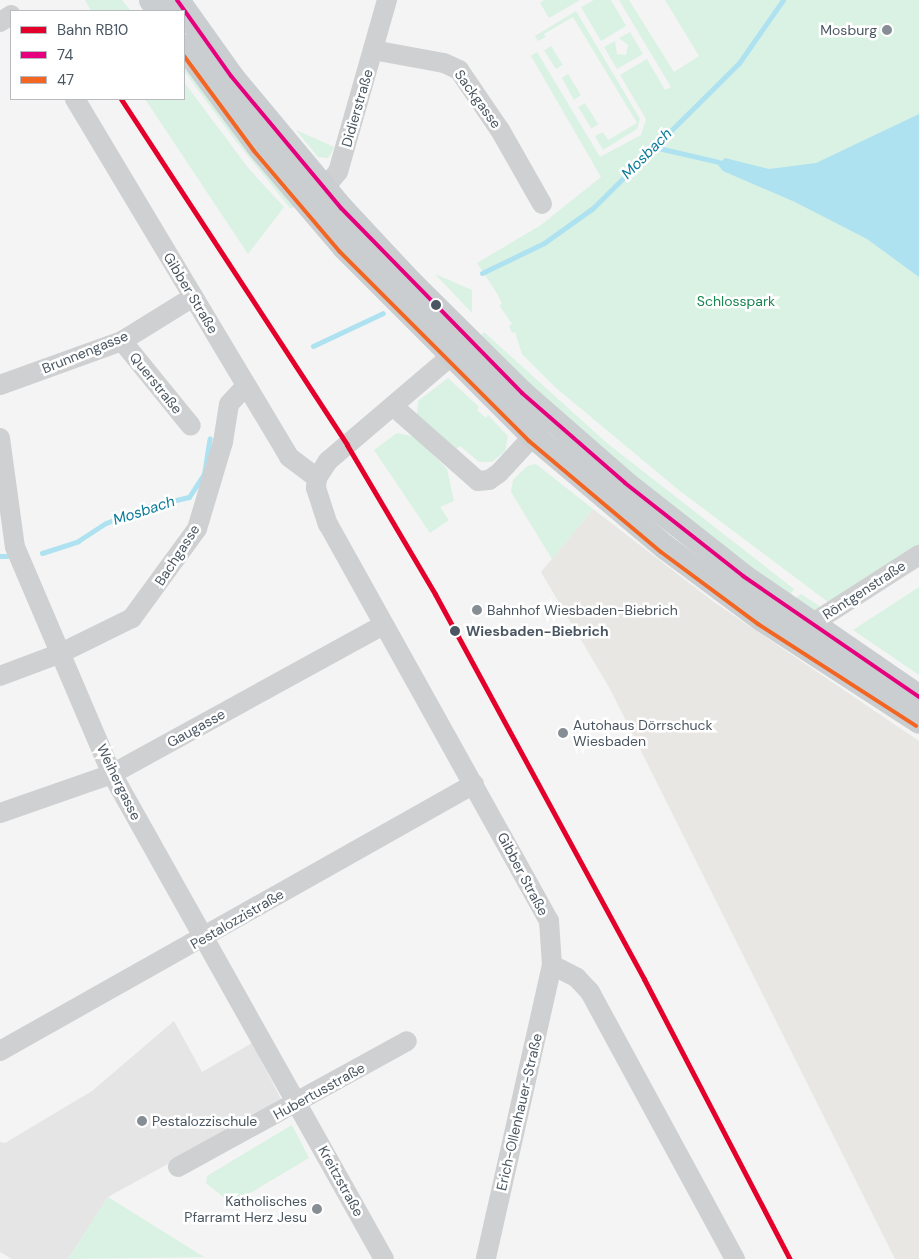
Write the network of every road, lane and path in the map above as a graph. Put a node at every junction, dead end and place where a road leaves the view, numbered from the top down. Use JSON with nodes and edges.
{"nodes":[{"id":1,"x":388,"y":0,"type":"edge"},
{"id":2,"x":185,"y":11,"type":"edge"},
{"id":3,"x":185,"y":47,"type":"edge"},
{"id":4,"x":373,"y":50,"type":"junction"},
{"id":5,"x":76,"y":100,"type":"edge"},
{"id":6,"x":317,"y":198,"type":"junction"},
{"id":7,"x":542,"y":204,"type":"dead end"},
{"id":8,"x":193,"y":297,"type":"junction"},
{"id":9,"x":122,"y":340,"type":"junction"},
{"id":10,"x":451,"y":356,"type":"junction"},
{"id":11,"x":496,"y":368,"type":"junction"},
{"id":12,"x":0,"y":385,"type":"edge"},
{"id":13,"x":246,"y":386,"type":"junction"},
{"id":14,"x":394,"y":406,"type":"junction"},
{"id":15,"x":541,"y":410,"type":"junction"},
{"id":16,"x":191,"y":426,"type":"dead end"},
{"id":17,"x":533,"y":436,"type":"junction"},
{"id":18,"x":0,"y":438,"type":"edge"},
{"id":19,"x":317,"y":478,"type":"junction"},
{"id":20,"x":919,"y":555,"type":"edge"},
{"id":21,"x":383,"y":624,"type":"junction"},
{"id":22,"x":810,"y":625,"type":"junction"},
{"id":23,"x":61,"y":654,"type":"junction"},
{"id":24,"x":0,"y":676,"type":"edge"},
{"id":25,"x":919,"y":697,"type":"edge"},
{"id":26,"x":919,"y":721,"type":"edge"},
{"id":27,"x":112,"y":774,"type":"junction"},
{"id":28,"x":474,"y":784,"type":"junction"},
{"id":29,"x":0,"y":813,"type":"edge"},
{"id":30,"x":203,"y":938,"type":"junction"},
{"id":31,"x":552,"y":965,"type":"junction"},
{"id":32,"x":407,"y":1041,"type":"dead end"},
{"id":33,"x":0,"y":1051,"type":"edge"},
{"id":34,"x":298,"y":1103,"type":"junction"},
{"id":35,"x":178,"y":1167,"type":"dead end"},
{"id":36,"x":384,"y":1259,"type":"edge"},
{"id":37,"x":486,"y":1259,"type":"edge"},
{"id":38,"x":734,"y":1259,"type":"edge"}],
"edges":[{"from":1,"to":4,"type":"street","name":"Didierstraße"},
{"from":2,"to":6,"type":"main road"},
{"from":3,"to":6,"type":"main road"},
{"from":4,"to":6,"type":"street","name":"Didierstraße"},
{"from":4,"to":7,"type":"street","name":"Sackgasse"},
{"from":5,"to":8,"type":"street","name":"Gibber Straße"},
{"from":6,"to":10,"type":"main road"},
{"from":6,"to":11,"type":"main road"},
{"from":8,"to":9,"type":"street","name":"Brunnengasse"},
{"from":8,"to":13,"type":"street","name":"Gibber Straße"},
{"from":9,"to":12,"type":"street","name":"Brunnengasse"},
{"from":9,"to":16,"type":"street","name":"Querstraße"},
{"from":10,"to":11,"type":"street"},
{"from":10,"to":14,"type":"street"},
{"from":10,"to":17,"type":"main road"},
{"from":11,"to":15,"type":"main road"},
{"from":13,"to":19,"type":"street","name":"Gibber Straße"},
{"from":13,"to":23,"type":"street","name":"Bachgasse"},
{"from":14,"to":17,"type":"street"},
{"from":14,"to":19,"type":"street"},
{"from":15,"to":17,"type":"street"},
{"from":15,"to":22,"type":"main road"},
{"from":17,"to":26,"type":"main road"},
{"from":18,"to":23,"type":"street","name":"Weihergasse"},
{"from":19,"to":21,"type":"street","name":"Gibber Straße"},
{"from":20,"to":22,"type":"street","name":"Röntgenstraße"},
{"from":21,"to":27,"type":"street","name":"Gaugasse"},
{"from":21,"to":28,"type":"street","name":"Gibber Straße"},
{"from":22,"to":25,"type":"main road"},
{"from":23,"to":24,"type":"street","name":"Bachgasse"},
{"from":23,"to":27,"type":"street","name":"Weihergasse"},
{"from":27,"to":29,"type":"street","name":"Gaugasse"},
{"from":27,"to":30,"type":"street","name":"Weihergasse"},
{"from":28,"to":30,"type":"street","name":"Pestalozzistraße"},
{"from":28,"to":31,"type":"street","name":"Gibber Straße"},
{"from":30,"to":33,"type":"street","name":"Pestalozzistraße"},
{"from":30,"to":34,"type":"street","name":"Weihergasse"},
{"from":31,"to":37,"type":"street","name":"Erich-Ollenhauer-Straße"},
{"from":31,"to":38,"type":"street"},
{"from":32,"to":34,"type":"street","name":"Hubertusstraße"},
{"from":34,"to":35,"type":"street","name":"Hubertusstraße"},
{"from":34,"to":36,"type":"street","name":"Kreitzstraße"}]}
